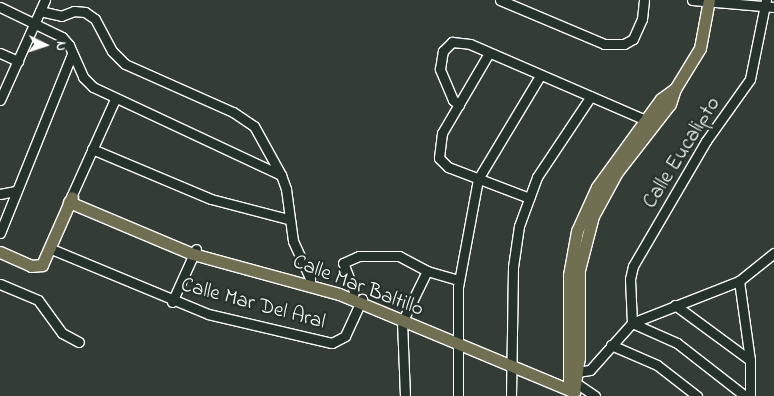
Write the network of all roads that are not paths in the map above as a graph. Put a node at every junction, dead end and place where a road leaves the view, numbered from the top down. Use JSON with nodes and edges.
{"nodes":[{"id":1,"x":45,"y":0,"type":"edge"},
{"id":2,"x":500,"y":0,"type":"edge"},
{"id":3,"x":644,"y":0,"type":"edge"},
{"id":4,"x":692,"y":0,"type":"edge"},
{"id":5,"x":709,"y":1,"type":"edge"},
{"id":6,"x":769,"y":4,"type":"edge"},
{"id":7,"x":0,"y":7,"type":"edge"},
{"id":8,"x":40,"y":11,"type":"junction"},
{"id":9,"x":35,"y":22,"type":"junction"},
{"id":10,"x":0,"y":53,"type":"edge"},
{"id":11,"x":72,"y":54,"type":"junction"},
{"id":12,"x":489,"y":54,"type":"junction"},
{"id":13,"x":18,"y":60,"type":"junction"},
{"id":14,"x":540,"y":76,"type":"junction"},
{"id":15,"x":591,"y":96,"type":"junction"},
{"id":16,"x":115,"y":99,"type":"junction"},
{"id":17,"x":0,"y":100,"type":"edge"},
{"id":18,"x":459,"y":105,"type":"junction"},
{"id":19,"x":649,"y":122,"type":"junction"},
{"id":20,"x":92,"y":150,"type":"junction"},
{"id":21,"x":281,"y":175,"type":"junction"},
{"id":22,"x":478,"y":179,"type":"junction"},
{"id":23,"x":16,"y":191,"type":"junction"},
{"id":24,"x":0,"y":194,"type":"edge"},
{"id":25,"x":528,"y":198,"type":"junction"},
{"id":26,"x":70,"y":199,"type":"junction"},
{"id":27,"x":288,"y":219,"type":"junction"},
{"id":28,"x":0,"y":233,"type":"edge"},
{"id":29,"x":50,"y":248,"type":"junction"},
{"id":30,"x":195,"y":251,"type":"junction"},
{"id":31,"x":0,"y":252,"type":"edge"},
{"id":32,"x":774,"y":253,"type":"edge"},
{"id":33,"x":426,"y":271,"type":"junction"},
{"id":34,"x":458,"y":280,"type":"junction"},
{"id":35,"x":310,"y":281,"type":"junction"},
{"id":36,"x":739,"y":281,"type":"junction"},
{"id":37,"x":0,"y":284,"type":"edge"},
{"id":38,"x":357,"y":299,"type":"junction"},
{"id":39,"x":172,"y":302,"type":"junction"},
{"id":40,"x":675,"y":305,"type":"junction"},
{"id":41,"x":403,"y":318,"type":"junction"},
{"id":42,"x":632,"y":323,"type":"junction"},
{"id":43,"x":456,"y":341,"type":"junction"},
{"id":44,"x":79,"y":342,"type":"dead end"},
{"id":45,"x":611,"y":345,"type":"junction"},
{"id":46,"x":750,"y":360,"type":"junction"},
{"id":47,"x":511,"y":364,"type":"junction"},
{"id":48,"x":572,"y":386,"type":"edge"},
{"id":49,"x":592,"y":394,"type":"edge"},
{"id":50,"x":405,"y":396,"type":"edge"},
{"id":51,"x":458,"y":396,"type":"edge"},
{"id":52,"x":511,"y":396,"type":"edge"},
{"id":53,"x":697,"y":396,"type":"edge"},
{"id":54,"x":745,"y":396,"type":"edge"},
{"id":55,"x":750,"y":396,"type":"edge"}],
"edges":[{"from":1,"to":8,"type":"street"},
{"from":2,"to":3,"type":"street"},
{"from":4,"to":5,"type":"street"},
{"from":5,"to":6,"type":"street"},
{"from":5,"to":19,"type":"main road"},
{"from":6,"to":42,"type":"street","name":"Calle Eucalipto"},
{"from":7,"to":9,"type":"street"},
{"from":8,"to":9,"type":"street"},
{"from":8,"to":21,"type":"street"},
{"from":9,"to":11,"type":"street"},
{"from":9,"to":13,"type":"street"},
{"from":10,"to":13,"type":"street"},
{"from":11,"to":16,"type":"street"},
{"from":11,"to":23,"type":"street"},
{"from":12,"to":14,"type":"street"},
{"from":12,"to":18,"type":"street"},
{"from":12,"to":18,"type":"street"},
{"from":13,"to":17,"type":"street"},
{"from":14,"to":15,"type":"street"},
{"from":14,"to":22,"type":"street"},
{"from":15,"to":19,"type":"street"},
{"from":15,"to":25,"type":"street"},
{"from":16,"to":20,"type":"street"},
{"from":16,"to":21,"type":"street"},
{"from":18,"to":22,"type":"street"},
{"from":19,"to":48,"type":"main road"},
{"from":20,"to":26,"type":"street"},
{"from":20,"to":27,"type":"street"},
{"from":21,"to":27,"type":"street"},
{"from":22,"to":25,"type":"street"},
{"from":22,"to":34,"type":"street"},
{"from":23,"to":24,"type":"street"},
{"from":23,"to":28,"type":"street"},
{"from":25,"to":47,"type":"street"},
{"from":26,"to":29,"type":"main road"},
{"from":26,"to":30,"type":"main road","name":"Calle Mar Baltillo"},
{"from":27,"to":35,"type":"street"},
{"from":29,"to":31,"type":"main road"},
{"from":29,"to":39,"type":"street","name":"Calle Mar Del Aral"},
{"from":30,"to":35,"type":"main road","name":"Calle Mar Baltillo"},
{"from":30,"to":39,"type":"street"},
{"from":32,"to":36,"type":"street"},
{"from":33,"to":34,"type":"street"},
{"from":33,"to":38,"type":"street"},
{"from":33,"to":41,"type":"street"},
{"from":34,"to":43,"type":"street"},
{"from":35,"to":38,"type":"main road","name":"Calle Mar Baltillo"},
{"from":36,"to":40,"type":"street"},
{"from":36,"to":46,"type":"street"},
{"from":37,"to":44,"type":"street"},
{"from":38,"to":39,"type":"street","name":"Calle Mar Del Aral"},
{"from":38,"to":41,"type":"main road","name":"Calle Mar Baltillo"},
{"from":40,"to":42,"type":"street"},
{"from":40,"to":46,"type":"street"},
{"from":41,"to":43,"type":"main road","name":"Calle Mar Baltillo"},
{"from":41,"to":50,"type":"street"},
{"from":42,"to":45,"type":"street"},
{"from":42,"to":54,"type":"street"},
{"from":43,"to":47,"type":"main road","name":"Calle Mar Baltillo"},
{"from":43,"to":51,"type":"street"},
{"from":45,"to":48,"type":"street"},
{"from":45,"to":53,"type":"street"},
{"from":46,"to":55,"type":"street"},
{"from":47,"to":48,"type":"main road","name":"Calle Mar Baltillo"},
{"from":47,"to":52,"type":"street"},
{"from":48,"to":49,"type":"street"}]}
